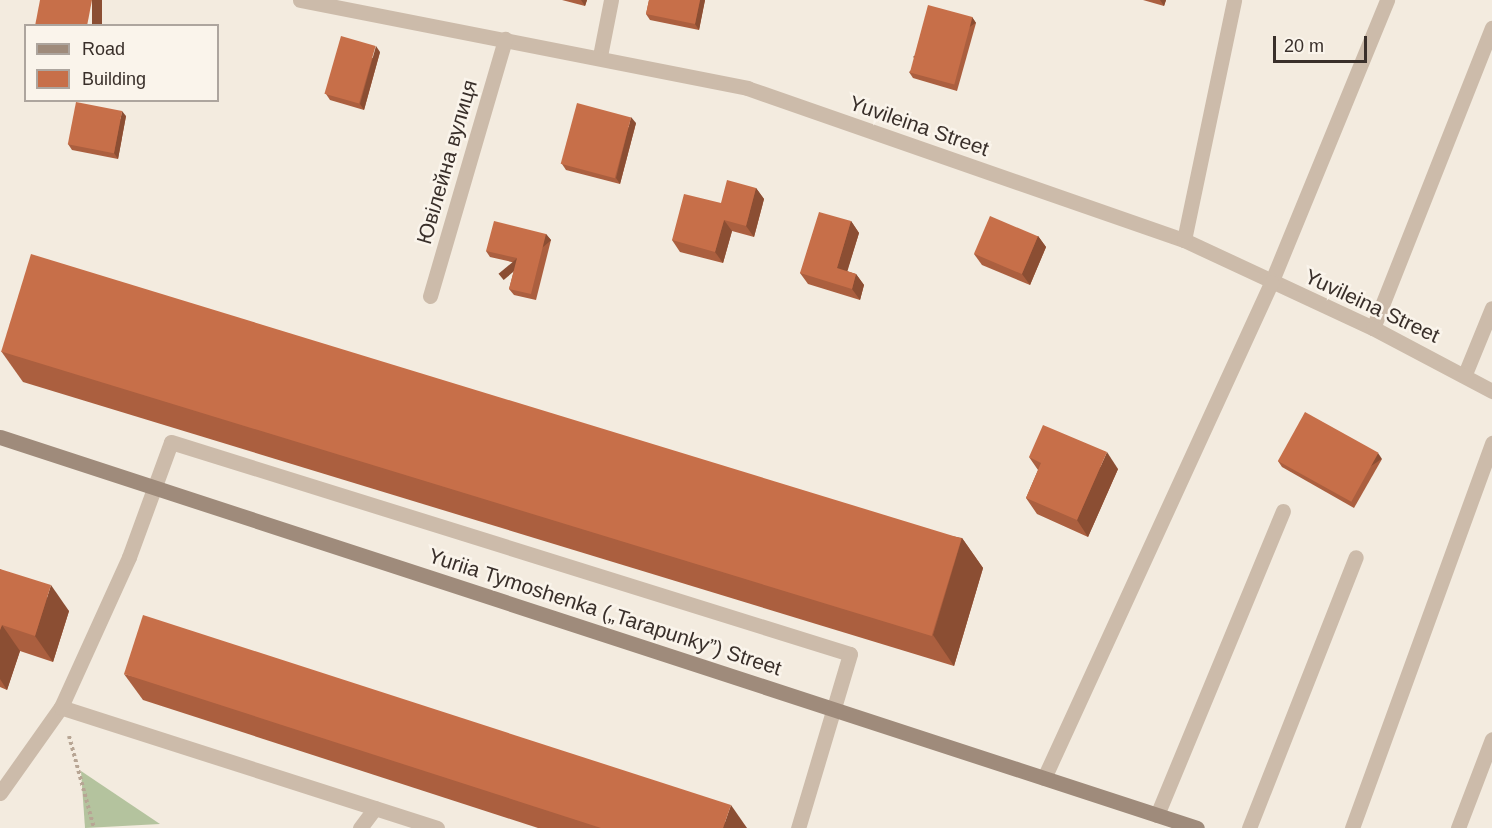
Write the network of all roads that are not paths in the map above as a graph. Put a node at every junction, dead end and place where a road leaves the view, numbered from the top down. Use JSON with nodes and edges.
{"nodes":[{"id":1,"x":300,"y":0,"type":"edge"},
{"id":2,"x":611,"y":0,"type":"edge"},
{"id":3,"x":1234,"y":0,"type":"edge"},
{"id":4,"x":1387,"y":0,"type":"edge"},
{"id":5,"x":1492,"y":28,"type":"edge"},
{"id":6,"x":505,"y":39,"type":"junction"},
{"id":7,"x":600,"y":56,"type":"junction"},
{"id":8,"x":1184,"y":240,"type":"junction"},
{"id":9,"x":1271,"y":283,"type":"junction"},
{"id":10,"x":430,"y":296,"type":"dead end"},
{"id":11,"x":1492,"y":308,"type":"edge"},
{"id":12,"x":1373,"y":328,"type":"junction"},
{"id":13,"x":1465,"y":374,"type":"junction"},
{"id":14,"x":1492,"y":391,"type":"edge"},
{"id":15,"x":0,"y":437,"type":"edge"},
{"id":16,"x":1492,"y":444,"type":"edge"},
{"id":17,"x":154,"y":487,"type":"junction"},
{"id":18,"x":1283,"y":511,"type":"dead end"},
{"id":19,"x":1356,"y":557,"type":"dead end"},
{"id":20,"x":62,"y":707,"type":"junction"},
{"id":21,"x":834,"y":709,"type":"junction"},
{"id":22,"x":1492,"y":739,"type":"edge"},
{"id":23,"x":1044,"y":778,"type":"junction"},
{"id":24,"x":0,"y":793,"type":"edge"},
{"id":25,"x":375,"y":808,"type":"junction"},
{"id":26,"x":1157,"y":815,"type":"junction"},
{"id":27,"x":360,"y":828,"type":"edge"},
{"id":28,"x":437,"y":828,"type":"edge"},
{"id":29,"x":798,"y":828,"type":"edge"},
{"id":30,"x":1197,"y":828,"type":"edge"},
{"id":31,"x":1250,"y":828,"type":"edge"},
{"id":32,"x":1352,"y":828,"type":"edge"},
{"id":33,"x":1458,"y":828,"type":"edge"}],
"edges":[{"from":1,"to":6,"type":"street","name":"Yuvileina Street"},
{"from":2,"to":7,"type":"street"},
{"from":3,"to":8,"type":"street"},
{"from":4,"to":9,"type":"street"},
{"from":5,"to":12,"type":"street"},
{"from":6,"to":7,"type":"street","name":"Yuvileina Street"},
{"from":6,"to":10,"type":"street","name":"Ювілейна вулиця"},
{"from":7,"to":8,"type":"street","name":"Yuvileina Street"},
{"from":8,"to":9,"type":"street","name":"Yuvileina Street"},
{"from":9,"to":12,"type":"street","name":"Yuvileina Street"},
{"from":9,"to":23,"type":"street"},
{"from":11,"to":13,"type":"street"},
{"from":12,"to":13,"type":"street","name":"Yuvileina Street"},
{"from":13,"to":14,"type":"street","name":"Yuvileina Street"},
{"from":15,"to":17,"type":"street","name":"Yuriia Tymoshenka („Tarapunky”) Street"},
{"from":16,"to":32,"type":"street"},
{"from":17,"to":20,"type":"street"},
{"from":17,"to":21,"type":"street","name":"Yuriia Tymoshenka („Tarapunky”) Street"},
{"from":17,"to":21,"type":"street"},
{"from":18,"to":26,"type":"street"},
{"from":19,"to":31,"type":"street"},
{"from":20,"to":24,"type":"street"},
{"from":20,"to":25,"type":"street"},
{"from":21,"to":23,"type":"street","name":"Yuriia Tymoshenka („Tarapunky”) Street"},
{"from":21,"to":29,"type":"street"},
{"from":22,"to":33,"type":"street"},
{"from":23,"to":26,"type":"street","name":"Yuriia Tymoshenka („Tarapunky”) Street"},
{"from":25,"to":27,"type":"street"},
{"from":25,"to":28,"type":"street"},
{"from":26,"to":30,"type":"street","name":"Yuriia Tymoshenka („Tarapunky”) Street"}]}
